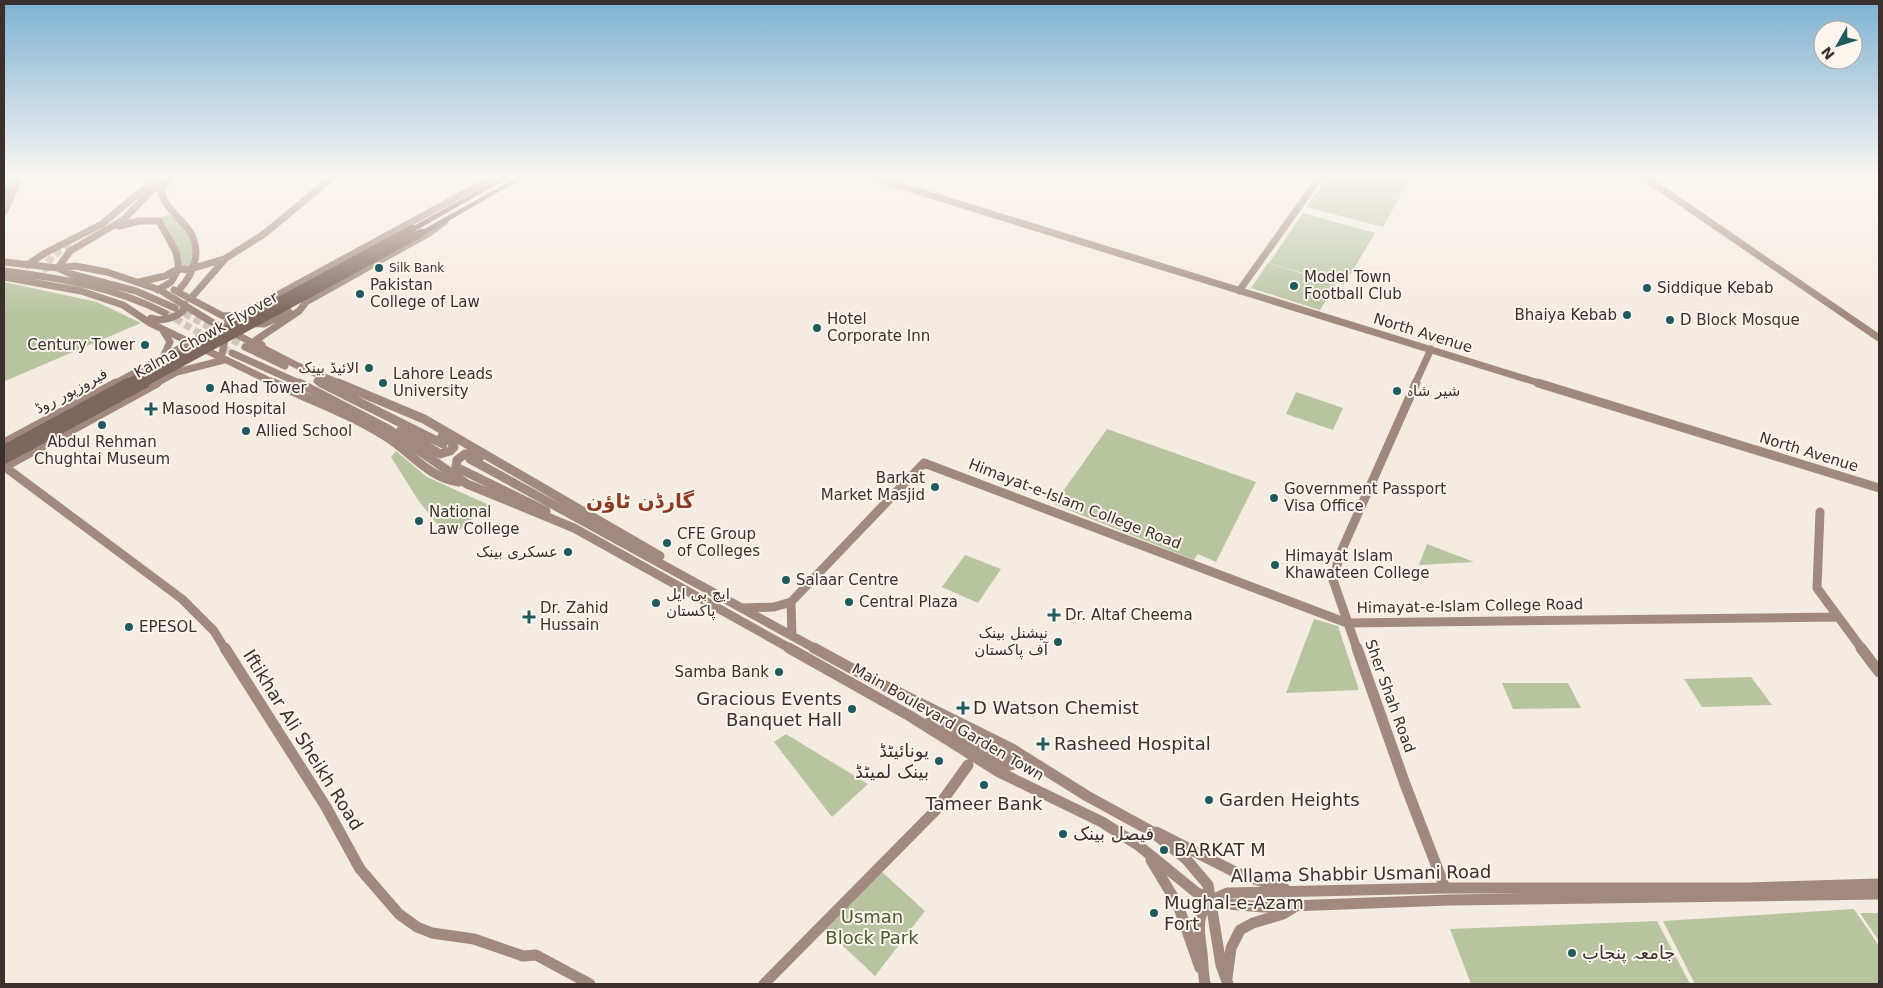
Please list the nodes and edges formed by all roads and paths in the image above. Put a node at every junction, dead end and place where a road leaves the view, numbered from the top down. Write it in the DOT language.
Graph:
graph roads {
  1 [pos="102,223"];
  2 [pos="110,223"];
  3 [pos="118,223"];
  4 [pos="131,223"];
  5 [pos="160,223"];
  6 [pos="181,223"];
  7 [pos="277,223"];
  8 [pos="416,223"];
  9 [pos="421,223"];
  10 [pos="441,223"];
  11 [pos="442,223"];
  12 [pos="1020,223"];
  13 [pos="1287,223"];
  14 [pos="1711,223"];
  15 [pos="112,228"];
  16 [pos="64,243"];
  17 [pos="76,245"];
  18 [pos="226,258"];
  19 [pos="4,262"];
  20 [pos="27,265"];
  21 [pos="195,267"];
  22 [pos="58,268"];
  23 [pos="180,268"];
  24 [pos="4,269"];
  25 [pos="47,272"];
  26 [pos="4,277"];
  27 [pos="63,279"];
  28 [pos="138,282"];
  29 [pos="200,286"];
  30 [pos="159,290"];
  31 [pos="1239,291"];
  32 [pos="180,292"];
  33 [pos="191,298"];
  34 [pos="266,302"];
  35 [pos="306,302"];
  36 [pos="185,304"];
  37 [pos="175,308"];
  38 [pos="165,313"];
  39 [pos="139,314"];
  40 [pos="210,321"];
  41 [pos="162,328"];
  42 [pos="220,329"];
  43 [pos="180,337"];
  44 [pos="1879,338"];
  45 [pos="191,342"];
  46 [pos="212,342"];
  47 [pos="225,342"];
  48 [pos="248,345"];
  49 [pos="1431,349"];
  50 [pos="205,350"];
  51 [pos="232,353"];
  52 [pos="163,357"];
  53 [pos="282,358"];
  54 [pos="223,360"];
  55 [pos="177,372"];
  56 [pos="339,384"];
  57 [pos="323,395"];
  58 [pos="4,443"];
  59 [pos="443,444"];
  60 [pos="4,450"];
  61 [pos="470,459"];
  62 [pos="4,464"];
  63 [pos="467,484"];
  64 [pos="1879,488"];
  65 [pos="564,500"];
  66 [pos="1820,512"];
  67 [pos="574,528"];
  68 [pos="676,570"];
  69 [pos="791,602"];
  70 [pos="743,608"];
  71 [pos="1837,617"];
  72 [pos="1347,623"];
  73 [pos="792,636"];
  74 [pos="1879,672"];
  75 [pos="926,707"];
  76 [pos="917,720"];
  77 [pos="968,765"];
  78 [pos="1151,831"];
  79 [pos="1138,846"];
  80 [pos="1879,884"];
  81 [pos="1445,888"];
  82 [pos="1291,891"];
  83 [pos="1879,894"];
  84 [pos="1212,900"];
  85 [pos="1298,904"];
  86 [pos="1204,979"];
  87 [pos="1227,981"];
  88 [pos="590,984"];
  89 [pos="764,984"];
  1 -- 16 [label="main road"];
  2 -- 17 [label="main road"];
  3 -- 15 [label="main road"];
  4 -- 15 [label="main road"];
  5 -- 23 [label="main road"];
  6 -- 21 [label="main road"];
  7 -- 18 [label="main road"];
  8 -- 34 [label="main road"];
  9 -- 60 [label="main road, Kalma Chowk Flyover, bridge"];
  10 -- 62 [label="main road, Kalma Chowk Flyover, bridge"];
  11 -- 35 [label="main road"];
  12 -- 31 [label="main road, North Avenue"];
  13 -- 31 [label="main road"];
  14 -- 44 [label="main road"];
  15 -- 17 [label="main road"];
  16 -- 17 [label="main road"];
  16 -- 20 [label="main road"];
  17 -- 22 [label="main road"];
  18 -- 21 [label="main road"];
  18 -- 29 [label="main road"];
  19 -- 20 [label="main road"];
  20 -- 22 [label="main road"];
  21 -- 23 [label="main road"];
  21 -- 32 [label="main road"];
  22 -- 28 [label="main road"];
  22 -- 37 [label="main road"];
  23 -- 28 [label="main road"];
  23 -- 30 [label="main road"];
  24 -- 27 [label="main road"];
  25 -- 27 [label="main road"];
  26 -- 39 [label="main road"];
  27 -- 38 [label="main road"];
  28 -- 30 [label="main road"];
  29 -- 32 [label="main road"];
  29 -- 33 [label="main road"];
  30 -- 32 [label="main road"];
  30 -- 36 [label="main road"];
  31 -- 49 [label="main road, North Avenue"];
  32 -- 33 [label="main road"];
  33 -- 34 [label="main road"];
  34 -- 35 [label="main road"];
  34 -- 42 [label="main road, فیروزپور روڈ"];
  35 -- 53 [label="main road"];
  36 -- 39 [label="main road"];
  36 -- 40 [label="main road"];
  39 -- 41 [label="main road, Main Boulevard Garden Town"];
  40 -- 42 [label="main road"];
  40 -- 43 [label="main road"];
  41 -- 43 [label="main road, Main Boulevard Garden Town"];
  41 -- 52 [label="main road"];
  42 -- 45 [label="main road, فیروزپور روڈ"];
  42 -- 46 [label="main road"];
  42 -- 47 [label="main road"];
  42 -- 48 [label="main road, Main Boulevard Garden Town"];
  43 -- 45 [label="main road, Main Boulevard Garden Town"];
  45 -- 46 [label="main road"];
  45 -- 50 [label="main road, Main Boulevard Garden Town"];
  45 -- 52 [label="main road, فیروزپور روڈ"];
  46 -- 47 [label="main road"];
  46 -- 50 [label="main road"];
  47 -- 48 [label="main road"];
  47 -- 54 [label="main road"];
  48 -- 53 [label="main road, Main Boulevard Garden Town"];
  48 -- 59 [label="main road, Main Boulevard Garden Town"];
  49 -- 64 [label="main road, North Avenue"];
  49 -- 72 [label="main road, Sher Shah Road"];
  50 -- 54 [label="main road, Main Boulevard Garden Town"];
  50 -- 55 [label="main road"];
  51 -- 57 [label="main road, Main Boulevard Garden Town"];
  52 -- 58 [label="main road, فیروزپور روڈ"];
  53 -- 56 [label="main road, Main Boulevard Garden Town"];
  54 -- 55 [label="main road"];
  54 -- 63 [label="main road, Main Boulevard Garden Town"];
  55 -- 62 [label="main road"];
  56 -- 57 [label="main road"];
  56 -- 65 [label="main road, Main Boulevard Garden Town"];
  57 -- 63 [label="main road, Main Boulevard Garden Town"];
  61 -- 68 [label="main road, Main Boulevard Garden Town"];
  62 -- 88 [label="main road, Iftikhar Ali Sheikh Road"];
  63 -- 67 [label="main road, Main Boulevard Garden Town"];
  65 -- 67 [label="main road"];
  65 -- 68 [label="main road, Main Boulevard Garden Town"];
  66 -- 71 [label="main road"];
  67 -- 76 [label="main road, Main Boulevard Garden Town"];
  68 -- 70 [label="main road, Main Boulevard Garden Town"];
  69 -- 70 [label="main road"];
  69 -- 72 [label="main road, Himayat-e-Islam College Road"];
  69 -- 73 [label="main road"];
  70 -- 73 [label="main road, Main Boulevard Garden Town"];
  71 -- 72 [label="main road, Himayat-e-Islam College Road"];
  71 -- 74 [label="main road"];
  72 -- 81 [label="main road, Sher Shah Road"];
  73 -- 75 [label="main road, Main Boulevard Garden Town"];
  75 -- 76 [label="main road"];
  75 -- 78 [label="main road, Main Boulevard Garden Town"];
  76 -- 79 [label="main road, Main Boulevard Garden Town"];
  77 -- 89 [label="main road"];
  78 -- 82 [label="main road"];
  78 -- 84 [label="main road, Main Boulevard Garden Town"];
  79 -- 84 [label="main road, Main Boulevard Garden Town"];
  79 -- 86 [label="main road"];
  80 -- 81 [label="main road, Allama Shabbir Usmani Road"];
  81 -- 82 [label="main road, Allama Shabbir Usmani Road"];
  82 -- 84 [label="main road, Allama Shabbir Usmani Road"];
  83 -- 85 [label="main road, Allama Shabbir Usmani Road"];
  84 -- 85 [label="main road, Allama Shabbir Usmani Road"];
  84 -- 86 [label="main road"];
  84 -- 87 [label="main road"];
  85 -- 87 [label="main road"];
}
